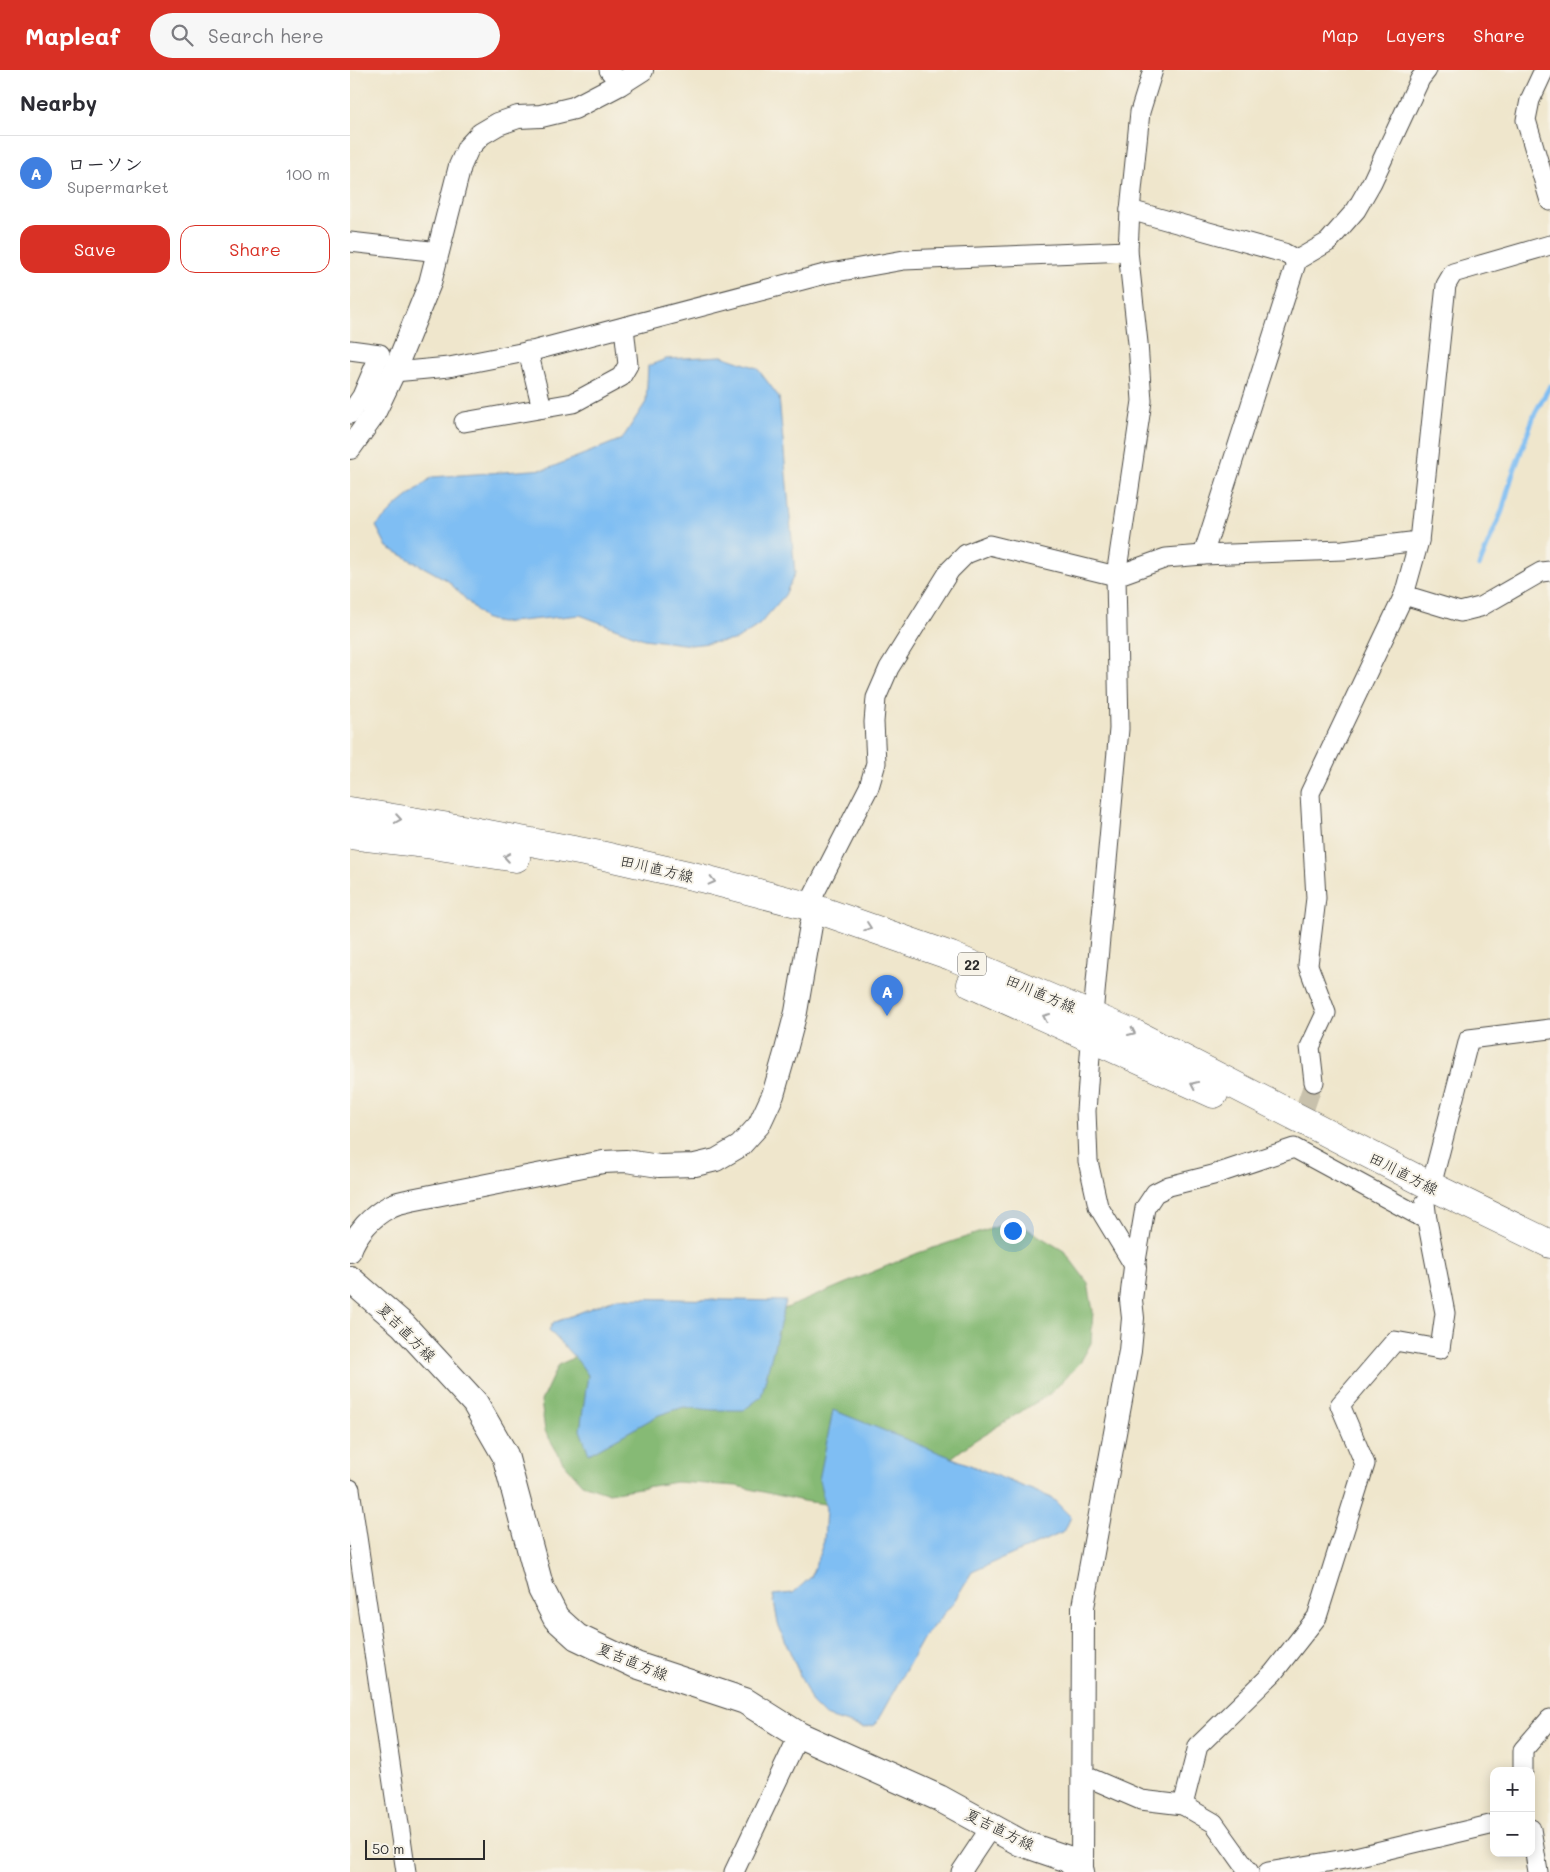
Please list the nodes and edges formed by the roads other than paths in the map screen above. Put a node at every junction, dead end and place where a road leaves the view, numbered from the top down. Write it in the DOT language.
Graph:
graph roads {
  1 [pos="642,70"];
  2 [pos="1153,70"];
  3 [pos="1427,70"];
  4 [pos="1544,70"];
  5 [pos="614,77"];
  6 [pos="1550,201"];
  7 [pos="1130,210"];
  8 [pos="350,242"];
  9 [pos="1550,245"];
  10 [pos="1128,251"];
  11 [pos="439,252"];
  12 [pos="1297,260"];
  13 [pos="624,326"];
  14 [pos="350,350"];
  15 [pos="528,351"];
  16 [pos="394,372"];
  17 [pos="542,408"];
  18 [pos="350,414"];
  19 [pos="464,422"];
  20 [pos="350,448"];
  21 [pos="1419,541"];
  22 [pos="1203,555"];
  23 [pos="1550,571"];
  24 [pos="1116,576"];
  25 [pos="1404,595"];
  26 [pos="350,812"];
  27 [pos="350,834"];
  28 [pos="810,915"];
  29 [pos="1092,1026"];
  30 [pos="1550,1029"];
  31 [pos="1314,1082"];
  32 [pos="1295,1140"];
  33 [pos="1428,1203"];
  34 [pos="1550,1244"];
  35 [pos="350,1251"];
  36 [pos="1550,1264"];
  37 [pos="1134,1267"];
  38 [pos="350,1279"];
  39 [pos="350,1489"];
  40 [pos="1550,1719"];
  41 [pos="799,1735"];
  42 [pos="1523,1750"];
  43 [pos="1514,1767"];
  44 [pos="1523,1767"];
  45 [pos="1083,1775"];
  46 [pos="1183,1804"];
  47 [pos="1490,1825"];
  48 [pos="991,1827"];
  49 [pos="1535,1854"];
  50 [pos="406,1872"];
  51 [pos="734,1872"];
  52 [pos="961,1872"];
  53 [pos="1082,1872"];
  54 [pos="1249,1872"];
  55 [pos="1268,1872"];
  56 [pos="1538,1872"];
  1 -- 5 [label="street"];
  2 -- 7 [label="street"];
  3 -- 12 [label="street"];
  4 -- 6 [label="street"];
  5 -- 11 [label="street"];
  7 -- 10 [label="street"];
  7 -- 12 [label="street"];
  8 -- 11 [label="street"];
  9 -- 21 [label="street"];
  10 -- 13 [label="street"];
  10 -- 24 [label="street"];
  11 -- 16 [label="street"];
  12 -- 22 [label="street"];
  13 -- 15 [label="street"];
  13 -- 17 [label="street"];
  14 -- 18 [label="street"];
  15 -- 16 [label="street"];
  15 -- 17 [label="street"];
  16 -- 20 [label="street"];
  17 -- 19 [label="street"];
  21 -- 22 [label="street"];
  21 -- 25 [label="street"];
  22 -- 24 [label="street"];
  23 -- 25 [label="street"];
  24 -- 28 [label="street"];
  24 -- 29 [label="street"];
  25 -- 31 [label="street"];
  26 -- 28 [label="main road, 田川直方線 / 22, one-way"];
  28 -- 27 [label="main road, 田川直方線 / 22, one-way"];
  28 -- 29 [label="main road, 田川直方線 / 22"];
  28 -- 35 [label="street"];
  32 -- 29 [label="main road, 田川直方線 / 22, one-way"];
  29 -- 33 [label="main road, 田川直方線 / 22, one-way"];
  29 -- 37 [label="street"];
  30 -- 33 [label="street"];
  32 -- 33 [label="main road, 田川直方線 / 22"];
  32 -- 37 [label="street"];
  33 -- 34 [label="main road, 田川直方線 / 22"];
  33 -- 36 [label="main road, 田川直方線 / 22"];
  33 -- 46 [label="street"];
  37 -- 45 [label="street"];
  38 -- 41 [label="main road, 夏吉直方線"];
  39 -- 50 [label="street"];
  40 -- 42 [label="street"];
  41 -- 48 [label="main road, 夏吉直方線"];
  41 -- 51 [label="street"];
  42 -- 43 [label="street"];
  42 -- 44 [label="street"];
  45 -- 46 [label="street"];
  45 -- 53 [label="street"];
  46 -- 54 [label="street"];
  47 -- 55 [label="street"];
  48 -- 52 [label="street"];
  48 -- 53 [label="main road, 夏吉直方線"];
  49 -- 56 [label="street"];
}
